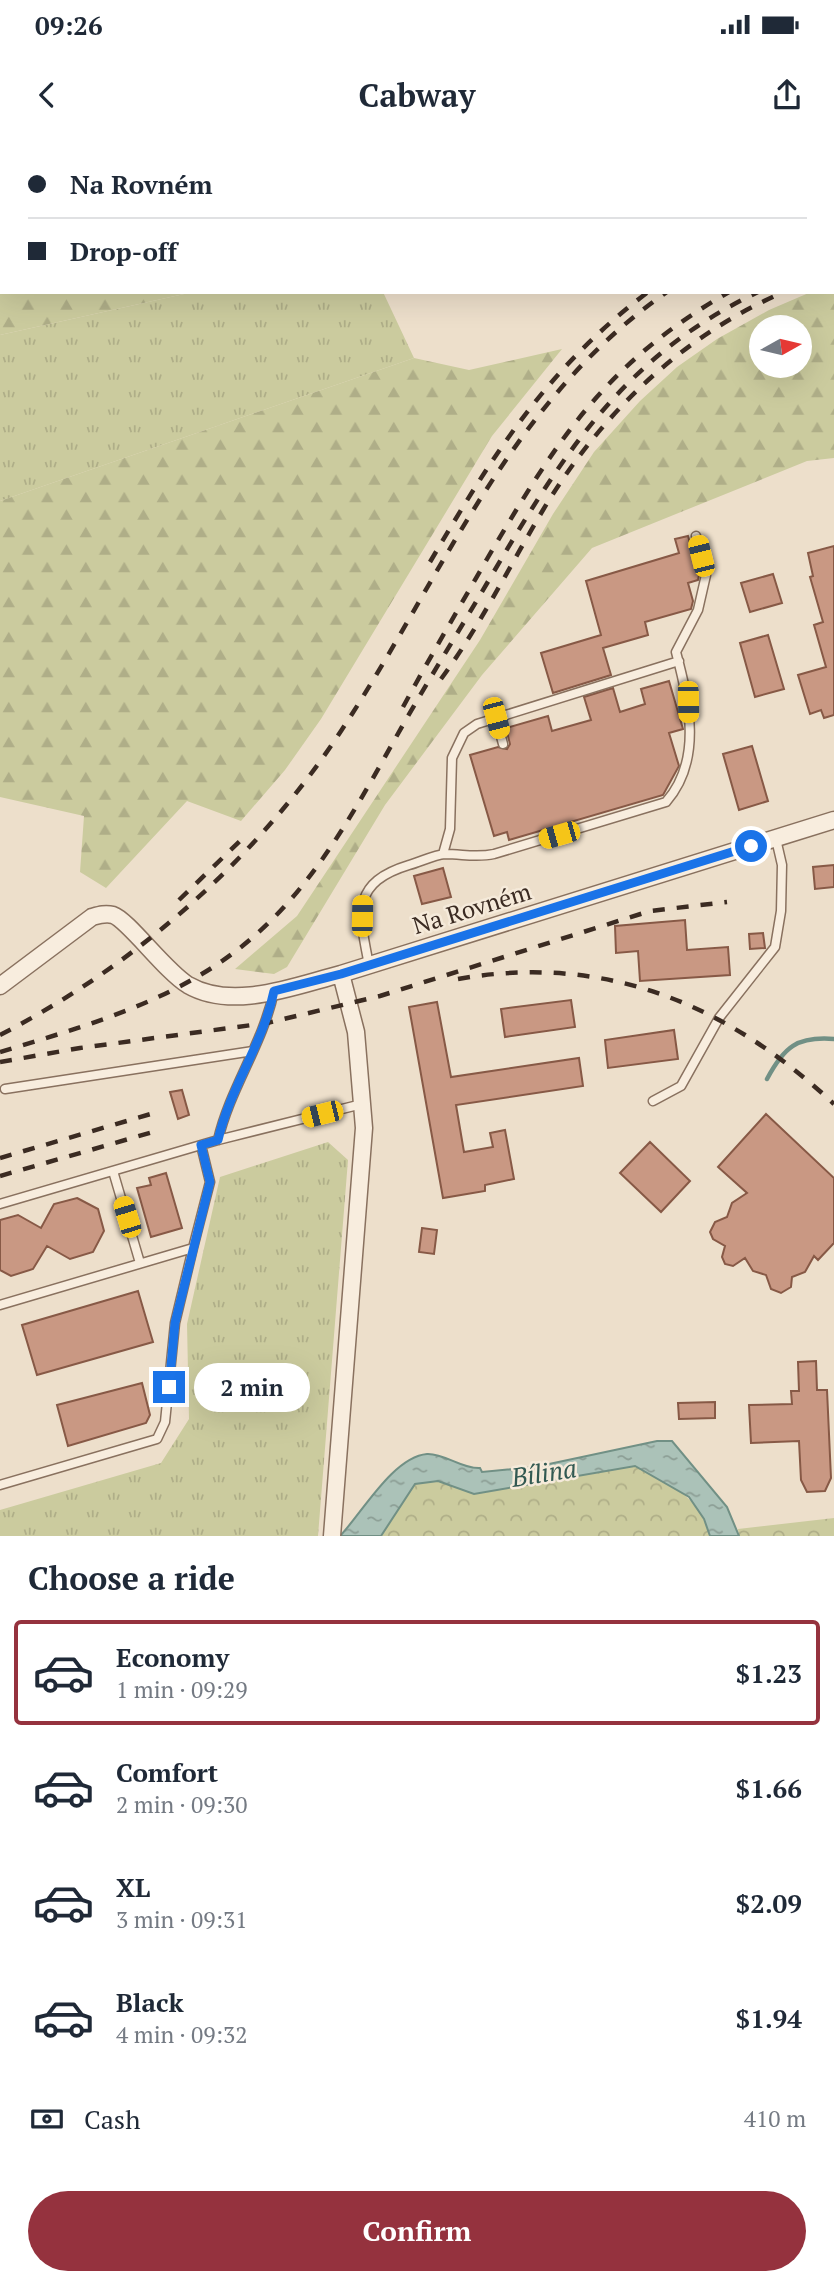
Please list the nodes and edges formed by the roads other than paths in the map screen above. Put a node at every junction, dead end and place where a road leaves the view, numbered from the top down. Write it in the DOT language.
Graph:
graph roads {
  1 [pos="696,537"];
  2 [pos="679,661"];
  3 [pos="496,718"];
  4 [pos="503,744"];
  5 [pos="834,820"];
  6 [pos="776,839"];
  7 [pos="443,854"];
  8 [pos="369,965"];
  9 [pos="341,974"];
  10 [pos="0,986"];
  11 [pos="274,991"];
  12 [pos="253,1051"];
  13 [pos="5,1089"];
  14 [pos="653,1101"];
  15 [pos="362,1104"];
  16 [pos="218,1140"];
  17 [pos="201,1145"];
  18 [pos="113,1171"];
  19 [pos="0,1204"];
  20 [pos="193,1248"];
  21 [pos="140,1264"];
  22 [pos="0,1306"];
  23 [pos="0,1485"];
  24 [pos="332,1531"];
  1 -- 2 [label="lane"];
  2 -- 3 [label="lane"];
  2 -- 7 [label="lane"];
  3 -- 4 [label="lane"];
  3 -- 7 [label="lane"];
  5 -- 6 [label="street, Na Rovném"];
  6 -- 8 [label="street, Na Rovném"];
  6 -- 14 [label="lane"];
  7 -- 8 [label="lane"];
  8 -- 9 [label="street, Na Rovném"];
  9 -- 11 [label="street, Na Rovném"];
  9 -- 15 [label="street"];
  10 -- 11 [label="street, Na Rovném"];
  11 -- 12 [label="lane"];
  12 -- 13 [label="lane"];
  12 -- 16 [label="lane"];
  15 -- 16 [label="lane"];
  15 -- 24 [label="street"];
  16 -- 17 [label="lane"];
  17 -- 18 [label="lane"];
  17 -- 20 [label="lane"];
  18 -- 19 [label="lane"];
  18 -- 21 [label="lane"];
  20 -- 21 [label="lane"];
  20 -- 23 [label="lane"];
  21 -- 22 [label="lane"];
}
